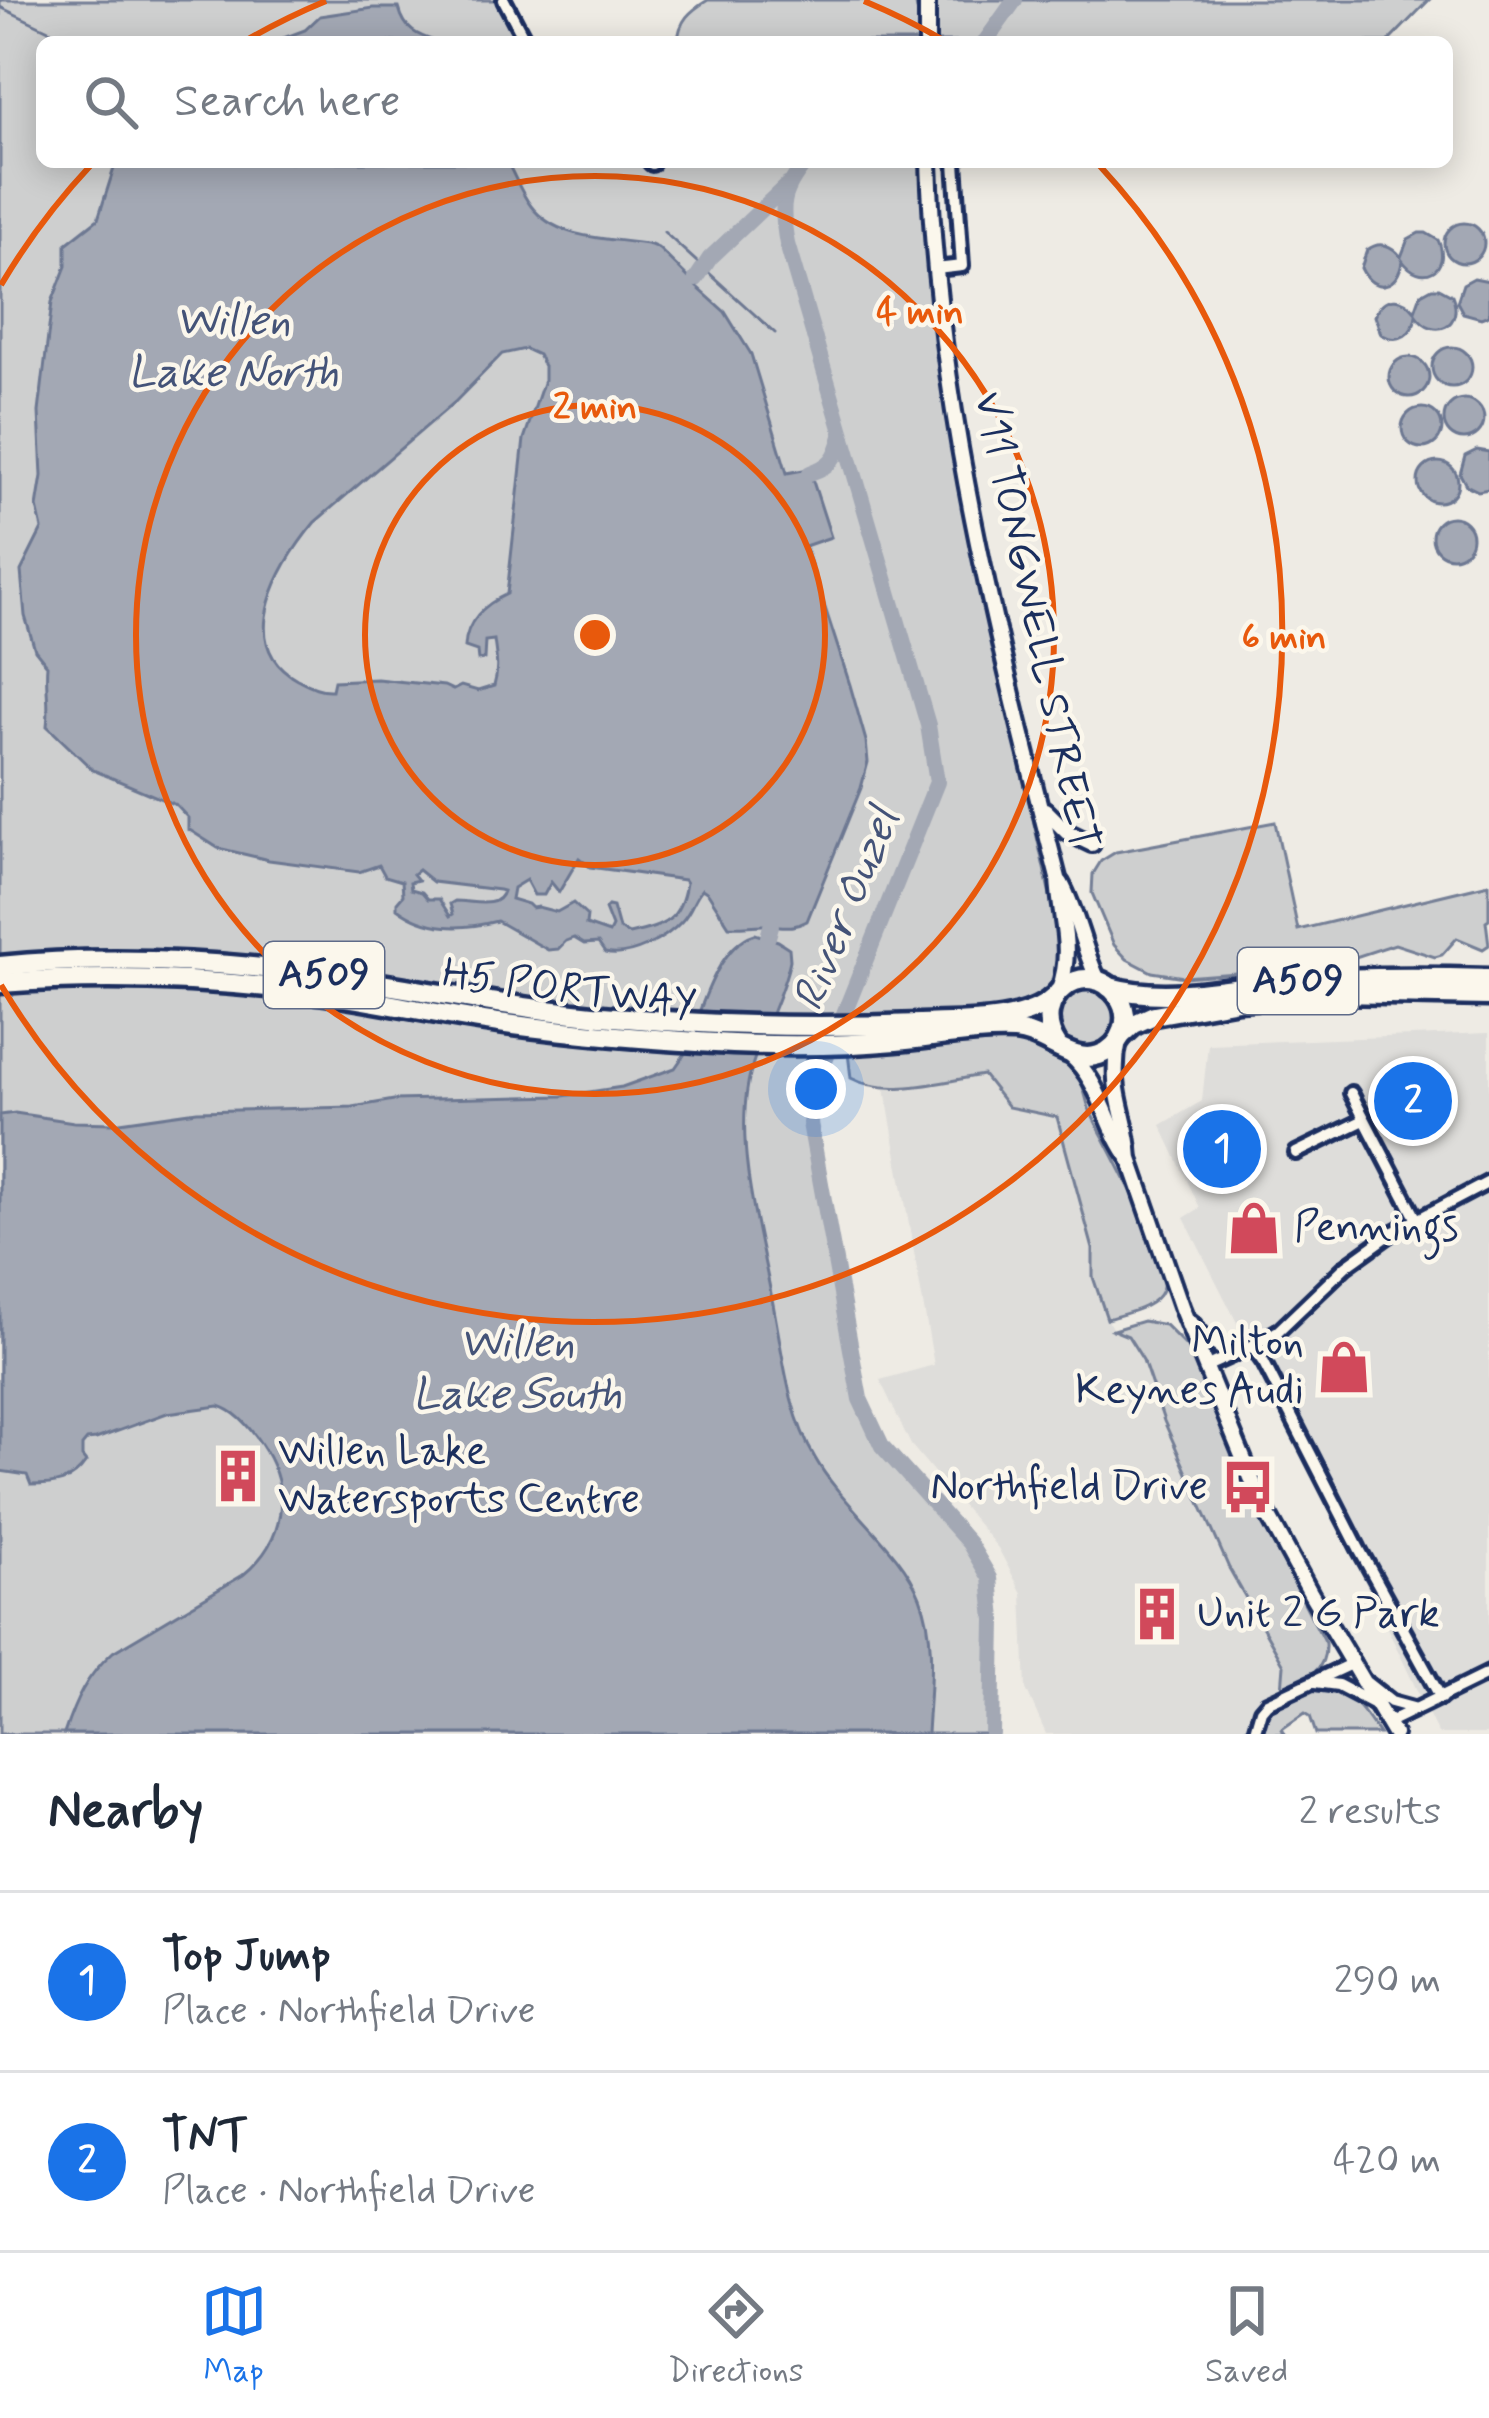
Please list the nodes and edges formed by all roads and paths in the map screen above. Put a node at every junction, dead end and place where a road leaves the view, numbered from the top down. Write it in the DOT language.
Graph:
graph roads {
  1 [pos="505,0"];
  2 [pos="927,0"];
  3 [pos="523,36"];
  4 [pos="927,36"];
  5 [pos="928,168"];
  6 [pos="955,168"];
  7 [pos="936,269"];
  8 [pos="1042,806"];
  9 [pos="1092,844"];
  10 [pos="1058,878"];
  11 [pos="0,966"];
  12 [pos="1489,980"];
  13 [pos="0,983"];
  14 [pos="1104,984"];
  15 [pos="1056,994"];
  16 [pos="1489,996"];
  17 [pos="1009,1024"];
  18 [pos="646,1029"];
  19 [pos="1120,1038"];
  20 [pos="1062,1049"];
  21 [pos="1351,1093"];
  22 [pos="1108,1096"];
  23 [pos="1364,1120"];
  24 [pos="1296,1153"];
  25 [pos="1489,1182"];
  26 [pos="1416,1218"];
  27 [pos="1182,1309"];
  28 [pos="1252,1346"];
  29 [pos="1230,1356"];
  30 [pos="1205,1367"];
  31 [pos="1357,1670"];
  32 [pos="1489,1673"];
  33 [pos="1312,1682"];
  34 [pos="1441,1698"];
  35 [pos="1378,1706"];
  36 [pos="1417,1708"];
  37 [pos="1391,1728"];
  38 [pos="1254,1734"];
  1 -- 3 [label="street"];
  2 -- 4 [label="street"];
  5 -- 7 [label="street, V11 TONGWELL STREET"];
  6 -- 7 [label="street"];
  7 -- 8 [label="street, V11 TONGWELL STREET"];
  8 -- 9 [label="street"];
  8 -- 10 [label="street, V11 TONGWELL STREET"];
  10 -- 14 [label="street, V11 TONGWELL STREET"];
  10 -- 15 [label="street, V11 TONGWELL STREET"];
  11 -- 18 [label="main road, H5 PORTWAY / A509"];
  12 -- 14 [label="main road, A509"];
  13 -- 18 [label="main road, H5 PORTWAY / A509"];
  14 -- 15 [label="main road, A509"];
  14 -- 19 [label="main road"];
  15 -- 17 [label="main road, H5 PORTWAY / A509"];
  15 -- 20 [label="main road"];
  16 -- 19 [label="main road, A509"];
  17 -- 18 [label="main road, H5 PORTWAY / A509"];
  17 -- 20 [label="main road, H5 PORTWAY / A509"];
  19 -- 20 [label="main road, A509"];
  19 -- 22 [label="street"];
  20 -- 22 [label="street"];
  21 -- 23 [label="street"];
  22 -- 27 [label="street"];
  23 -- 24 [label="street"];
  23 -- 26 [label="street"];
  25 -- 26 [label="street"];
  26 -- 28 [label="street"];
  27 -- 29 [label="street"];
  27 -- 30 [label="street"];
  28 -- 29 [label="street"];
  28 -- 34 [label="street"];
  29 -- 30 [label="street"];
  30 -- 31 [label="street"];
  31 -- 33 [label="street"];
  31 -- 35 [label="street"];
  31 -- 36 [label="street"];
  32 -- 34 [label="street"];
  33 -- 35 [label="street"];
  33 -- 38 [label="street"];
  34 -- 36 [label="street"];
  35 -- 37 [label="street"];
  36 -- 37 [label="street"];
}
